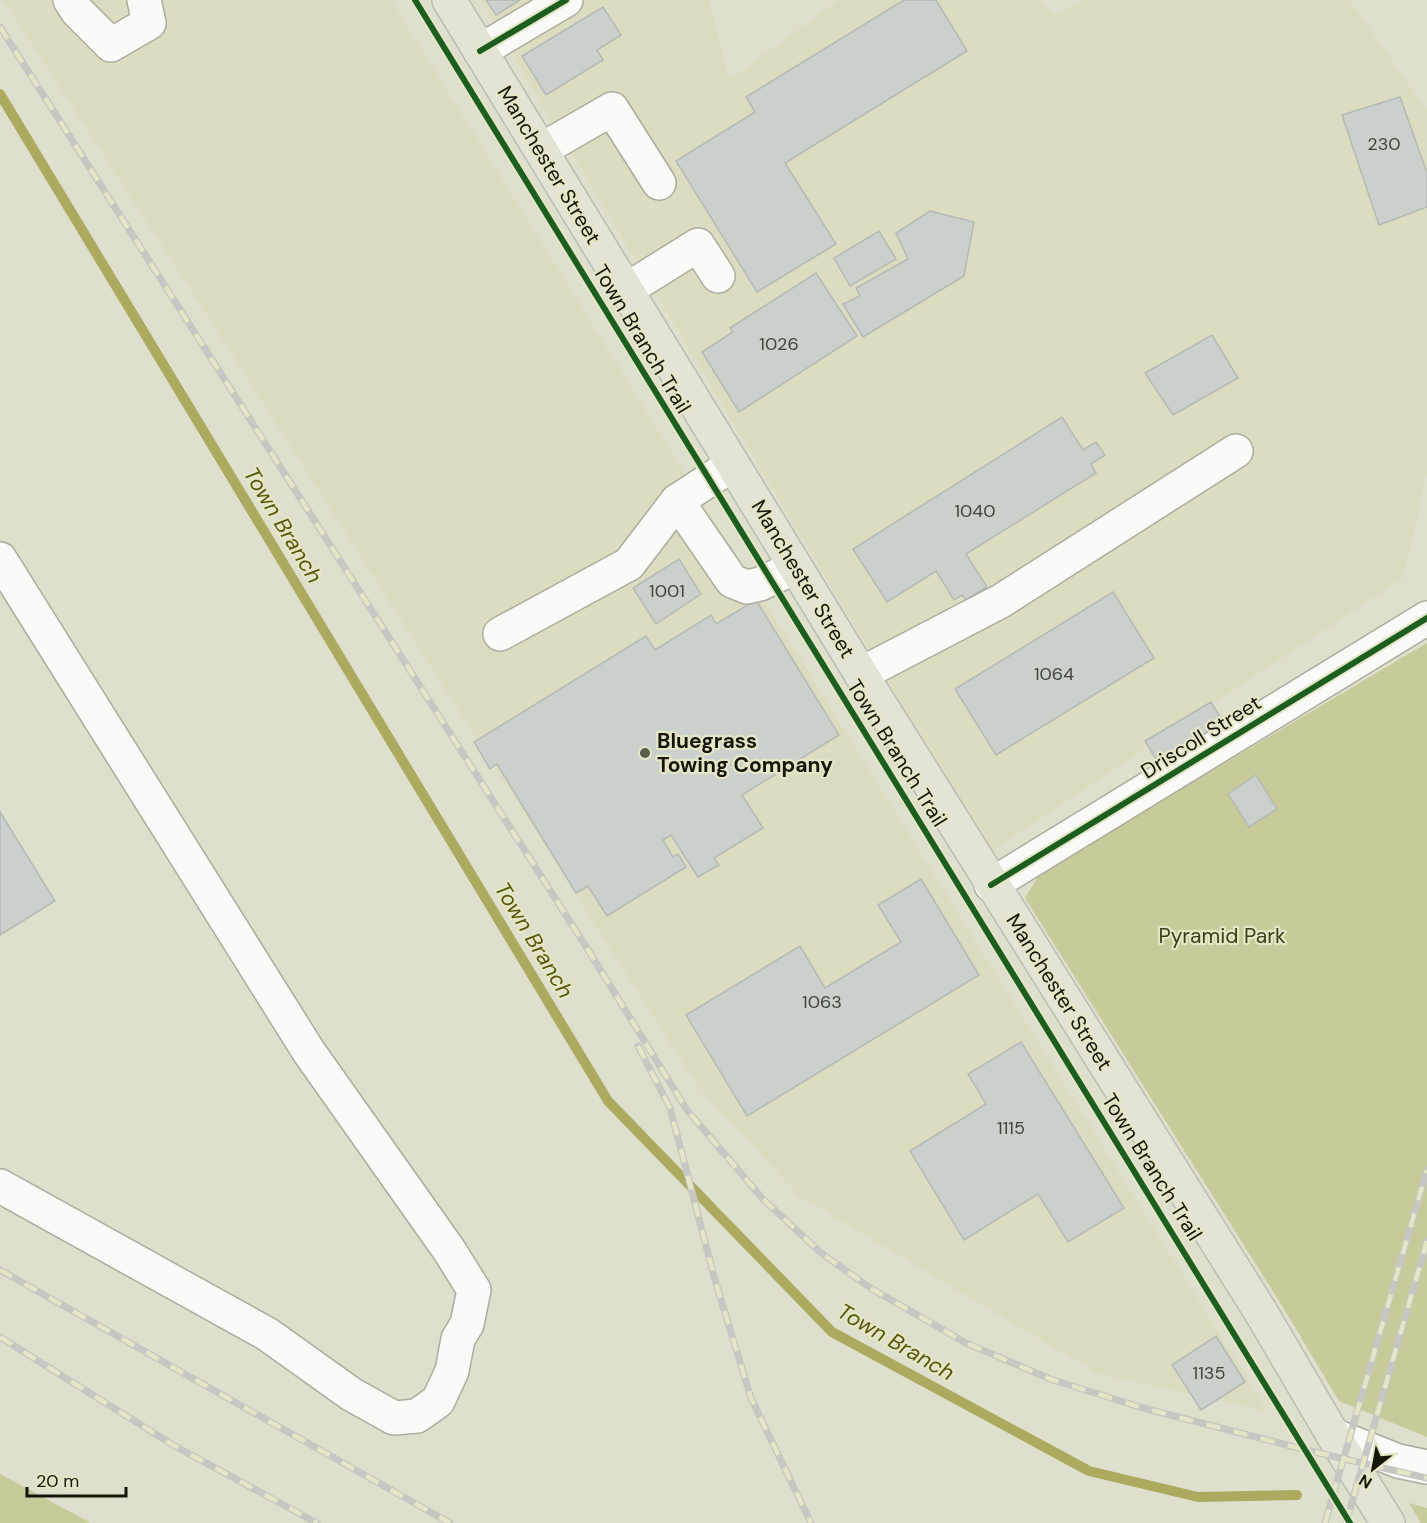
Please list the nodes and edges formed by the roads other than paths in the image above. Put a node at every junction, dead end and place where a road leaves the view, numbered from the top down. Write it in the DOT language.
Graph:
graph roads {
  1 [pos="70,0"];
  2 [pos="144,0"];
  3 [pos="449,0"];
  4 [pos="566,0"];
  5 [pos="480,51"];
  6 [pos="541,150"];
  7 [pos="659,183"];
  8 [pos="718,276"];
  9 [pos="626,290"];
  10 [pos="1236,451"];
  11 [pos="732,465"];
  12 [pos="677,501"];
  13 [pos="0,559"];
  14 [pos="795,567"];
  15 [pos="1427,618"];
  16 [pos="500,634"];
  17 [pos="861,674"];
  18 [pos="991,885"];
  19 [pos="0,1186"];
  20 [pos="1333,1435"];
  21 [pos="1427,1467"];
  22 [pos="1388,1523"];
  1 -- 2 [label="street"];
  3 -- 5 [label="main road, Manchester Street"];
  4 -- 5 [label="street"];
  5 -- 6 [label="main road, Manchester Street"];
  6 -- 7 [label="street"];
  6 -- 9 [label="main road, Manchester Street"];
  8 -- 9 [label="street"];
  9 -- 11 [label="main road, Manchester Street"];
  10 -- 17 [label="street"];
  11 -- 12 [label="street"];
  11 -- 14 [label="main road, Manchester Street"];
  12 -- 14 [label="street"];
  12 -- 16 [label="street"];
  13 -- 19 [label="street"];
  14 -- 17 [label="main road, Manchester Street"];
  15 -- 18 [label="street, Driscoll Street"];
  17 -- 18 [label="main road, Manchester Street"];
  18 -- 20 [label="main road, Manchester Street"];
  20 -- 21 [label="street"];
  20 -- 22 [label="main road, Manchester Street"];
}
